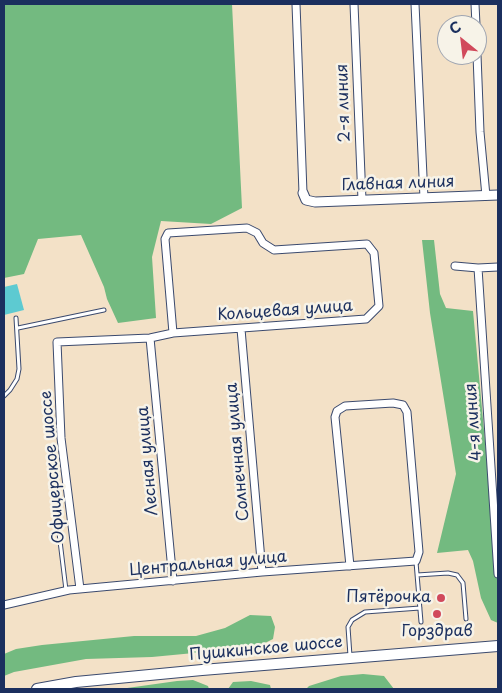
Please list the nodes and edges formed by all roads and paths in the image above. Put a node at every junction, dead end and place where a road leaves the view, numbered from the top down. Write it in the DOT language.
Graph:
graph roads {
  1 [pos="296,4"];
  2 [pos="354,4"];
  3 [pos="415,4"];
  4 [pos="477,65"];
  5 [pos="303,194"];
  6 [pos="498,195"];
  7 [pos="486,196"];
  8 [pos="424,198"];
  9 [pos="362,200"];
  10 [pos="455,266"];
  11 [pos="498,267"];
  12 [pos="478,268"];
  13 [pos="104,310"];
  14 [pos="16,318"];
  15 [pos="18,328"];
  16 [pos="241,328"];
  17 [pos="173,333"];
  18 [pos="150,338"];
  19 [pos="57,342"];
  20 [pos="4,396"];
  21 [pos="54,492"];
  22 [pos="416,562"];
  23 [pos="350,566"];
  24 [pos="262,572"];
  25 [pos="498,574"];
  26 [pos="417,575"];
  27 [pos="173,581"];
  28 [pos="80,589"];
  29 [pos="66,591"];
  30 [pos="4,603"];
  31 [pos="420,608"];
  32 [pos="466,619"];
  33 [pos="421,622"];
  34 [pos="498,646"];
  35 [pos="350,657"];
  36 [pos="37,689"];
  1 -- 5 [label="street"];
  2 -- 9 [label="street, 2-я линия"];
  3 -- 8 [label="street"];
  4 -- 7 [label="street"];
  5 -- 9 [label="street, Главная линия"];
  6 -- 7 [label="street, Главная линия"];
  7 -- 8 [label="street, Главная линия"];
  8 -- 9 [label="street, Главная линия"];
  10 -- 12 [label="street"];
  11 -- 12 [label="street"];
  12 -- 25 [label="street, 4-я линия"];
  13 -- 15 [label="lane"];
  14 -- 15 [label="lane"];
  15 -- 20 [label="lane"];
  16 -- 17 [label="street, Кольцевая улица"];
  16 -- 17 [label="street, Кольцевая улица"];
  16 -- 24 [label="street, Солнечная улица"];
  17 -- 18 [label="street, Кольцевая улица"];
  18 -- 19 [label="street, Кольцевая улица"];
  18 -- 27 [label="street, Лесная улица"];
  19 -- 28 [label="street, Офицерское шоссе"];
  21 -- 29 [label="lane"];
  22 -- 23 [label="street, Центральная улица"];
  22 -- 23 [label="street"];
  22 -- 26 [label="lane"];
  23 -- 24 [label="street, Центральная улица"];
  24 -- 27 [label="street, Центральная улица"];
  26 -- 31 [label="lane"];
  26 -- 32 [label="lane"];
  27 -- 28 [label="street, Центральная улица"];
  28 -- 29 [label="street, Центральная улица"];
  29 -- 30 [label="street, Центральная улица"];
  31 -- 33 [label="lane"];
  31 -- 35 [label="lane"];
  34 -- 35 [label="main road, Пушкинское шоссе"];
  35 -- 36 [label="main road, Пушкинское шоссе"];
}
